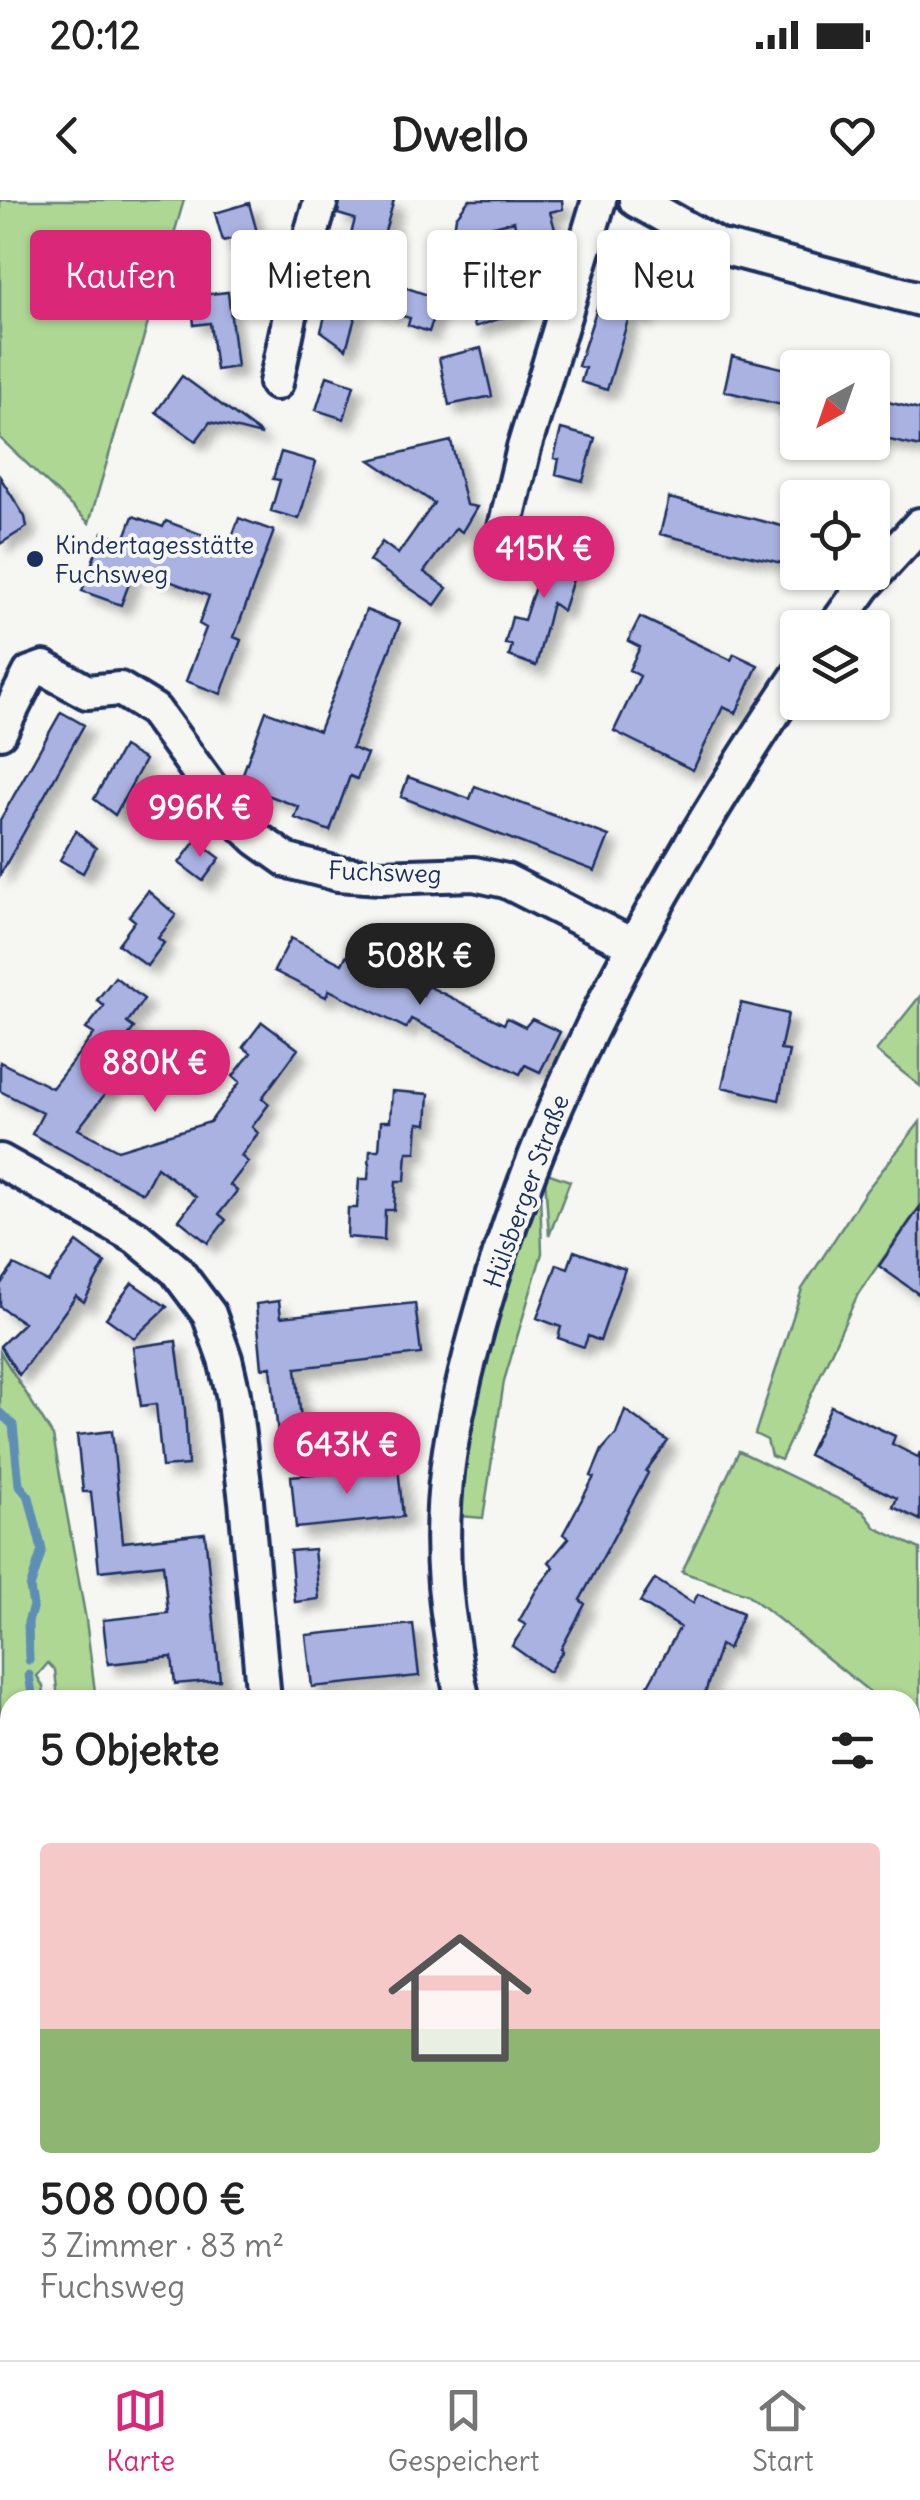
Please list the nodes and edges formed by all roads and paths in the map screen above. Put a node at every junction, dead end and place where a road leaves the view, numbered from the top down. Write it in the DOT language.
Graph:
graph roads {
  1 [pos="321,200"];
  2 [pos="599,200"];
  3 [pos="636,200"];
  4 [pos="920,299"];
  5 [pos="276,383"];
  6 [pos="920,525"];
  7 [pos="504,532"];
  8 [pos="847,610"];
  9 [pos="780,703"];
  10 [pos="0,732"];
  11 [pos="634,946"];
  12 [pos="0,1161"];
  13 [pos="263,1690"];
  14 [pos="461,1690"];
  1 -- 5 [label="street"];
  2 -- 7 [label="street"];
  3 -- 4 [label="street"];
  6 -- 8 [label="street"];
  9 -- 11 [label="street, Hülsberger Straße"];
  10 -- 11 [label="street, Fuchsweg"];
  11 -- 14 [label="street, Hülsberger Straße"];
  12 -- 13 [label="street"];
}
